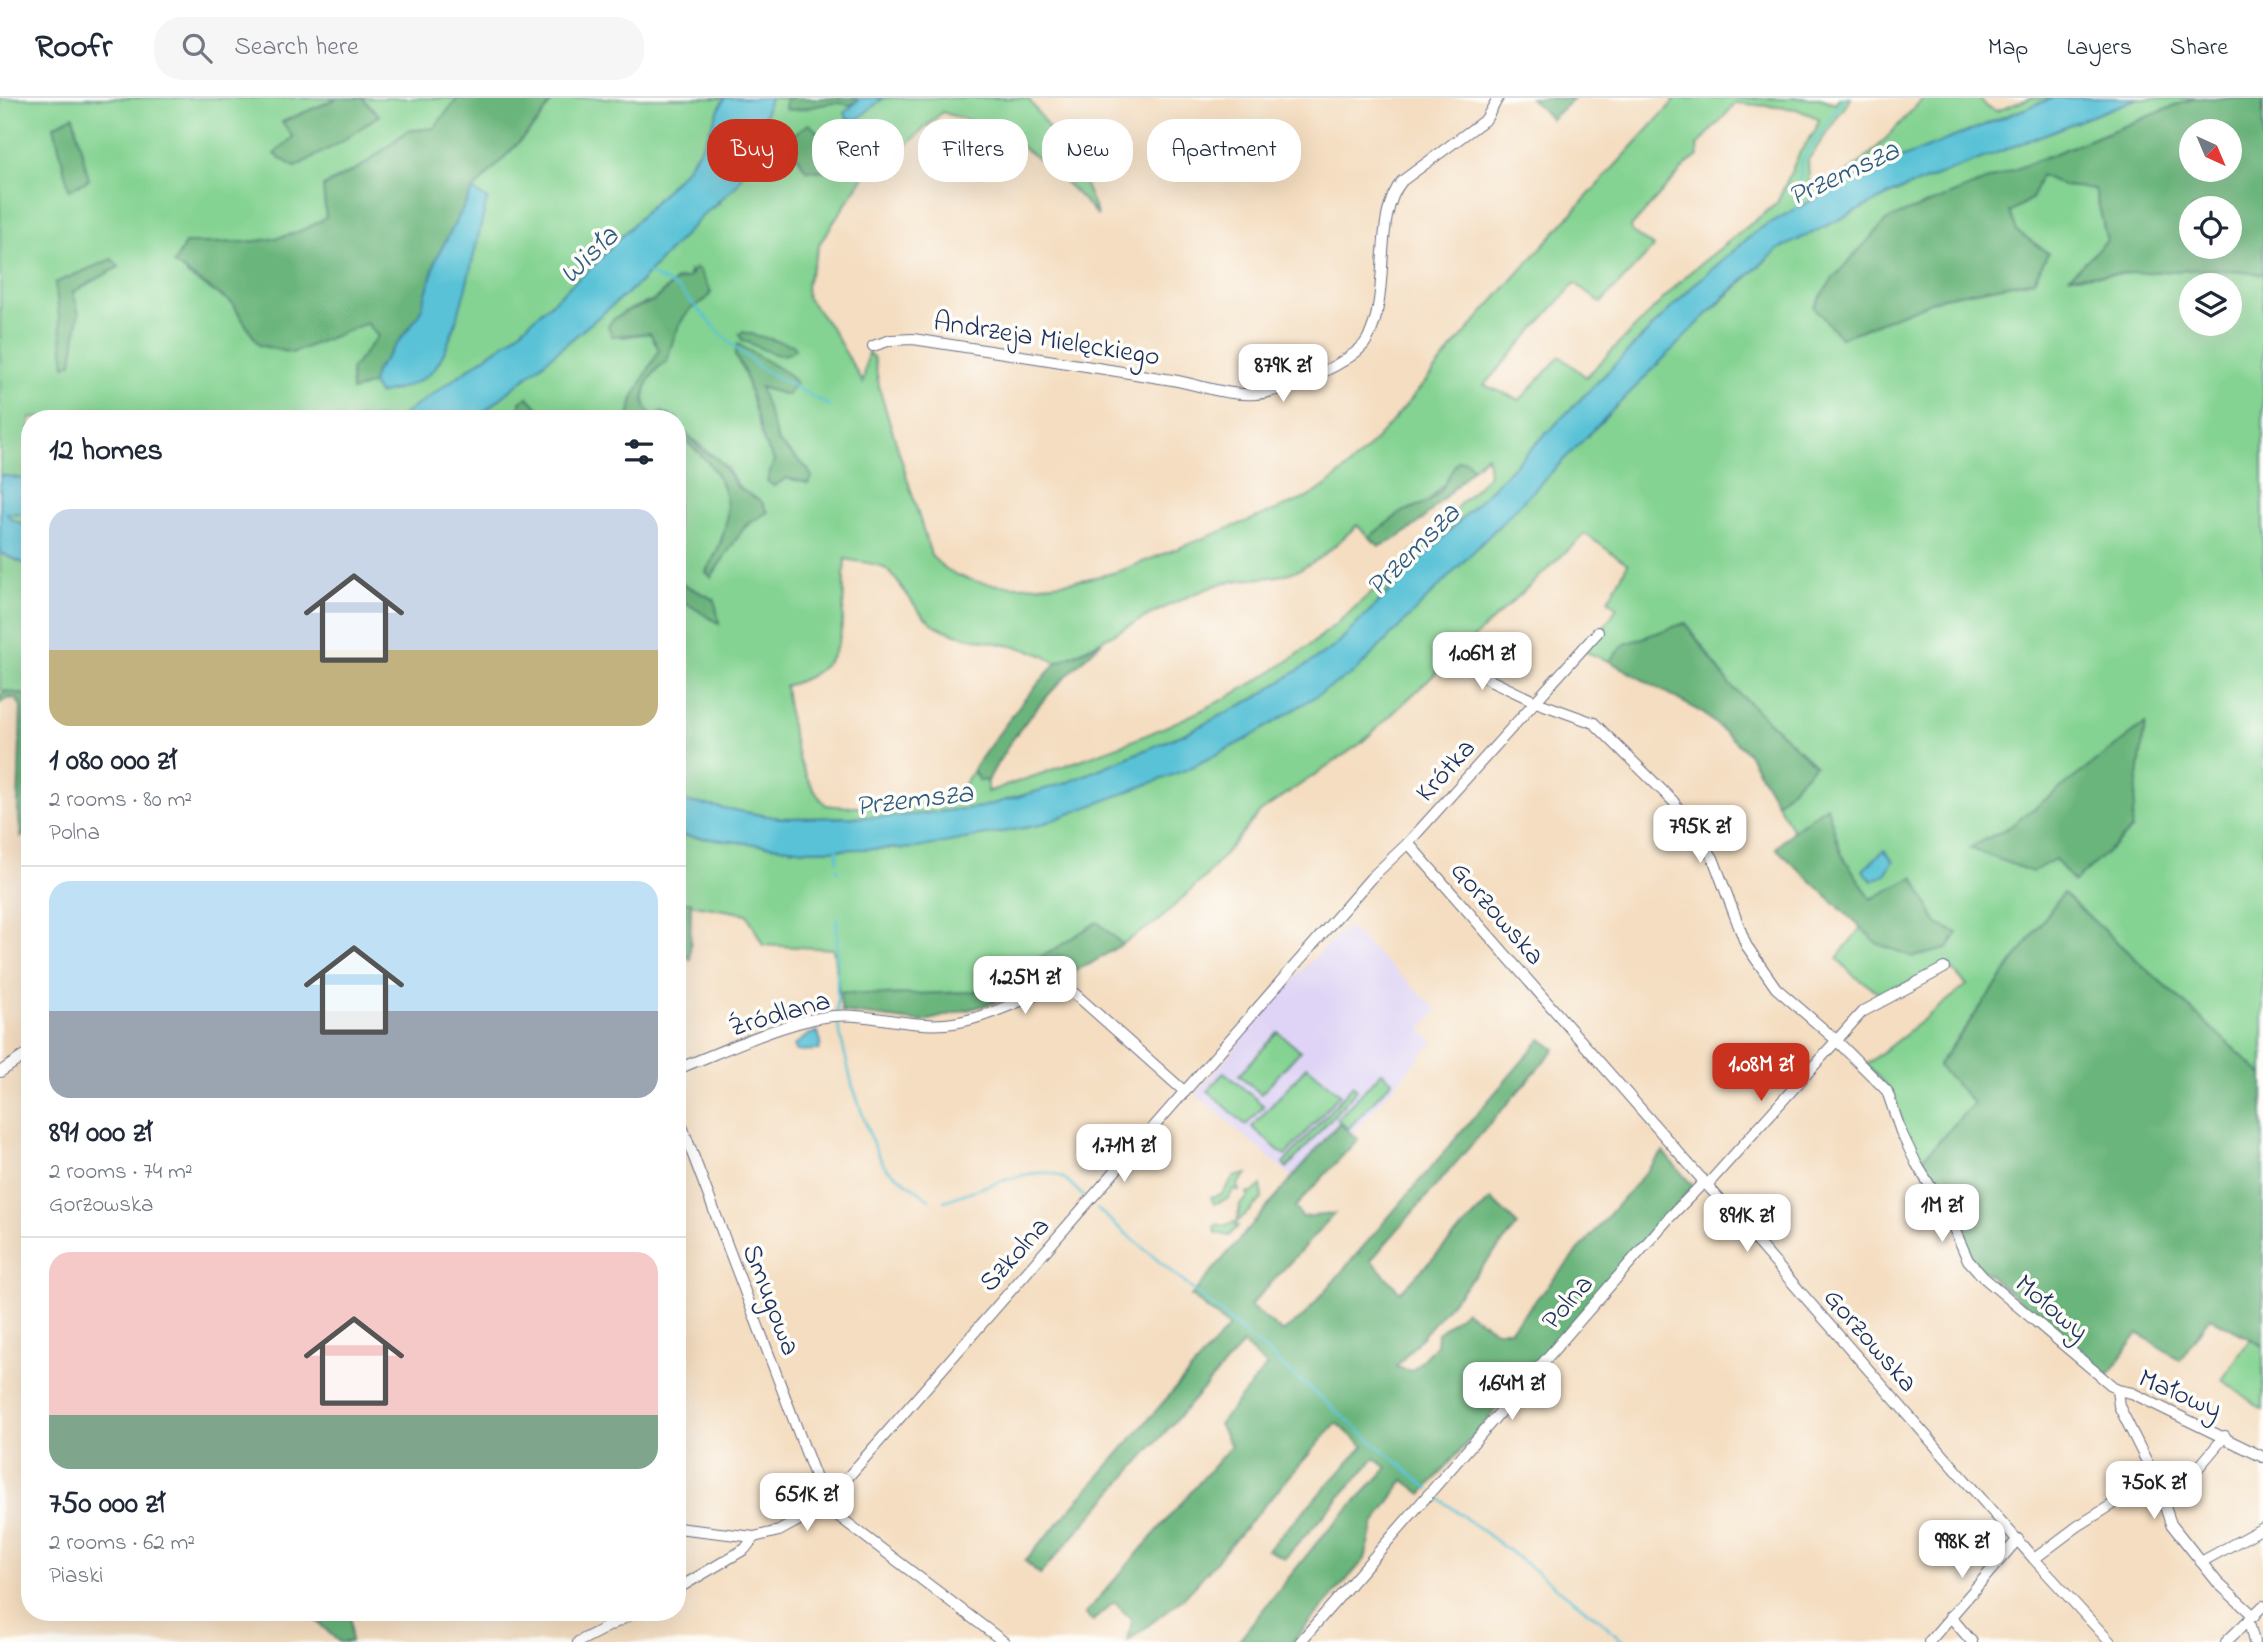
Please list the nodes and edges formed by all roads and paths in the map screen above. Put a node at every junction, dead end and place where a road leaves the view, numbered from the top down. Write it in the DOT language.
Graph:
graph roads {
  1 [pos="1498,98"];
  2 [pos="873,346"];
  3 [pos="1598,632"];
  4 [pos="1449,649"];
  5 [pos="1536,702"];
  6 [pos="1408,843"];
  7 [pos="1944,968"];
  8 [pos="1836,1040"];
  9 [pos="21,1058"];
  10 [pos="686,1066"];
  11 [pos="0,1072"];
  12 [pos="1185,1092"];
  13 [pos="686,1137"];
  14 [pos="1705,1184"];
  15 [pos="2117,1390"];
  16 [pos="2225,1436"];
  17 [pos="2263,1457"];
  18 [pos="2156,1483"];
  19 [pos="825,1504"];
  20 [pos="2263,1528"];
  21 [pos="686,1529"];
  22 [pos="754,1537"];
  23 [pos="2018,1539"];
  24 [pos="2034,1559"];
  25 [pos="2200,1562"];
  26 [pos="686,1584"];
  27 [pos="2263,1606"];
  28 [pos="1950,1616"];
  29 [pos="2251,1619"];
  30 [pos="619,1621"];
  31 [pos="578,1642"];
  32 [pos="1004,1642"];
  33 [pos="1300,1642"];
  34 [pos="1928,1642"];
  35 [pos="1972,1642"];
  36 [pos="2110,1642"];
  37 [pos="2227,1642"];
  38 [pos="2254,1642"];
  1 -- 2 [label="street, Andrzeja Mielęckiego"];
  3 -- 5 [label="street, Krótka"];
  4 -- 5 [label="street, Mołowy"];
  5 -- 6 [label="street, Krótka"];
  5 -- 8 [label="street, Mołowy"];
  6 -- 12 [label="street, Szkolna"];
  6 -- 14 [label="street, Gorzowska"];
  7 -- 8 [label="street, Polna"];
  8 -- 14 [label="street, Polna"];
  8 -- 15 [label="street, Mołowy"];
  9 -- 11 [label="street"];
  10 -- 12 [label="street, Źródlana"];
  12 -- 19 [label="street, Szkolna"];
  13 -- 19 [label="street, Smugowa"];
  14 -- 23 [label="street, Gorzowska"];
  14 -- 33 [label="street, Polna"];
  15 -- 16 [label="street, Małowy"];
  15 -- 18 [label="street"];
  16 -- 17 [label="street, Małowy"];
  16 -- 18 [label="street"];
  18 -- 24 [label="street"];
  18 -- 25 [label="street"];
  19 -- 22 [label="street"];
  19 -- 32 [label="street"];
  20 -- 25 [label="street"];
  21 -- 22 [label="street"];
  22 -- 26 [label="street"];
  23 -- 24 [label="street, Gorzowska"];
  23 -- 28 [label="street"];
  24 -- 36 [label="street, Gorzowska"];
  25 -- 29 [label="street"];
  27 -- 29 [label="street"];
  28 -- 34 [label="street"];
  28 -- 35 [label="street"];
  29 -- 37 [label="street"];
  29 -- 38 [label="street"];
  30 -- 31 [label="street"];
}
